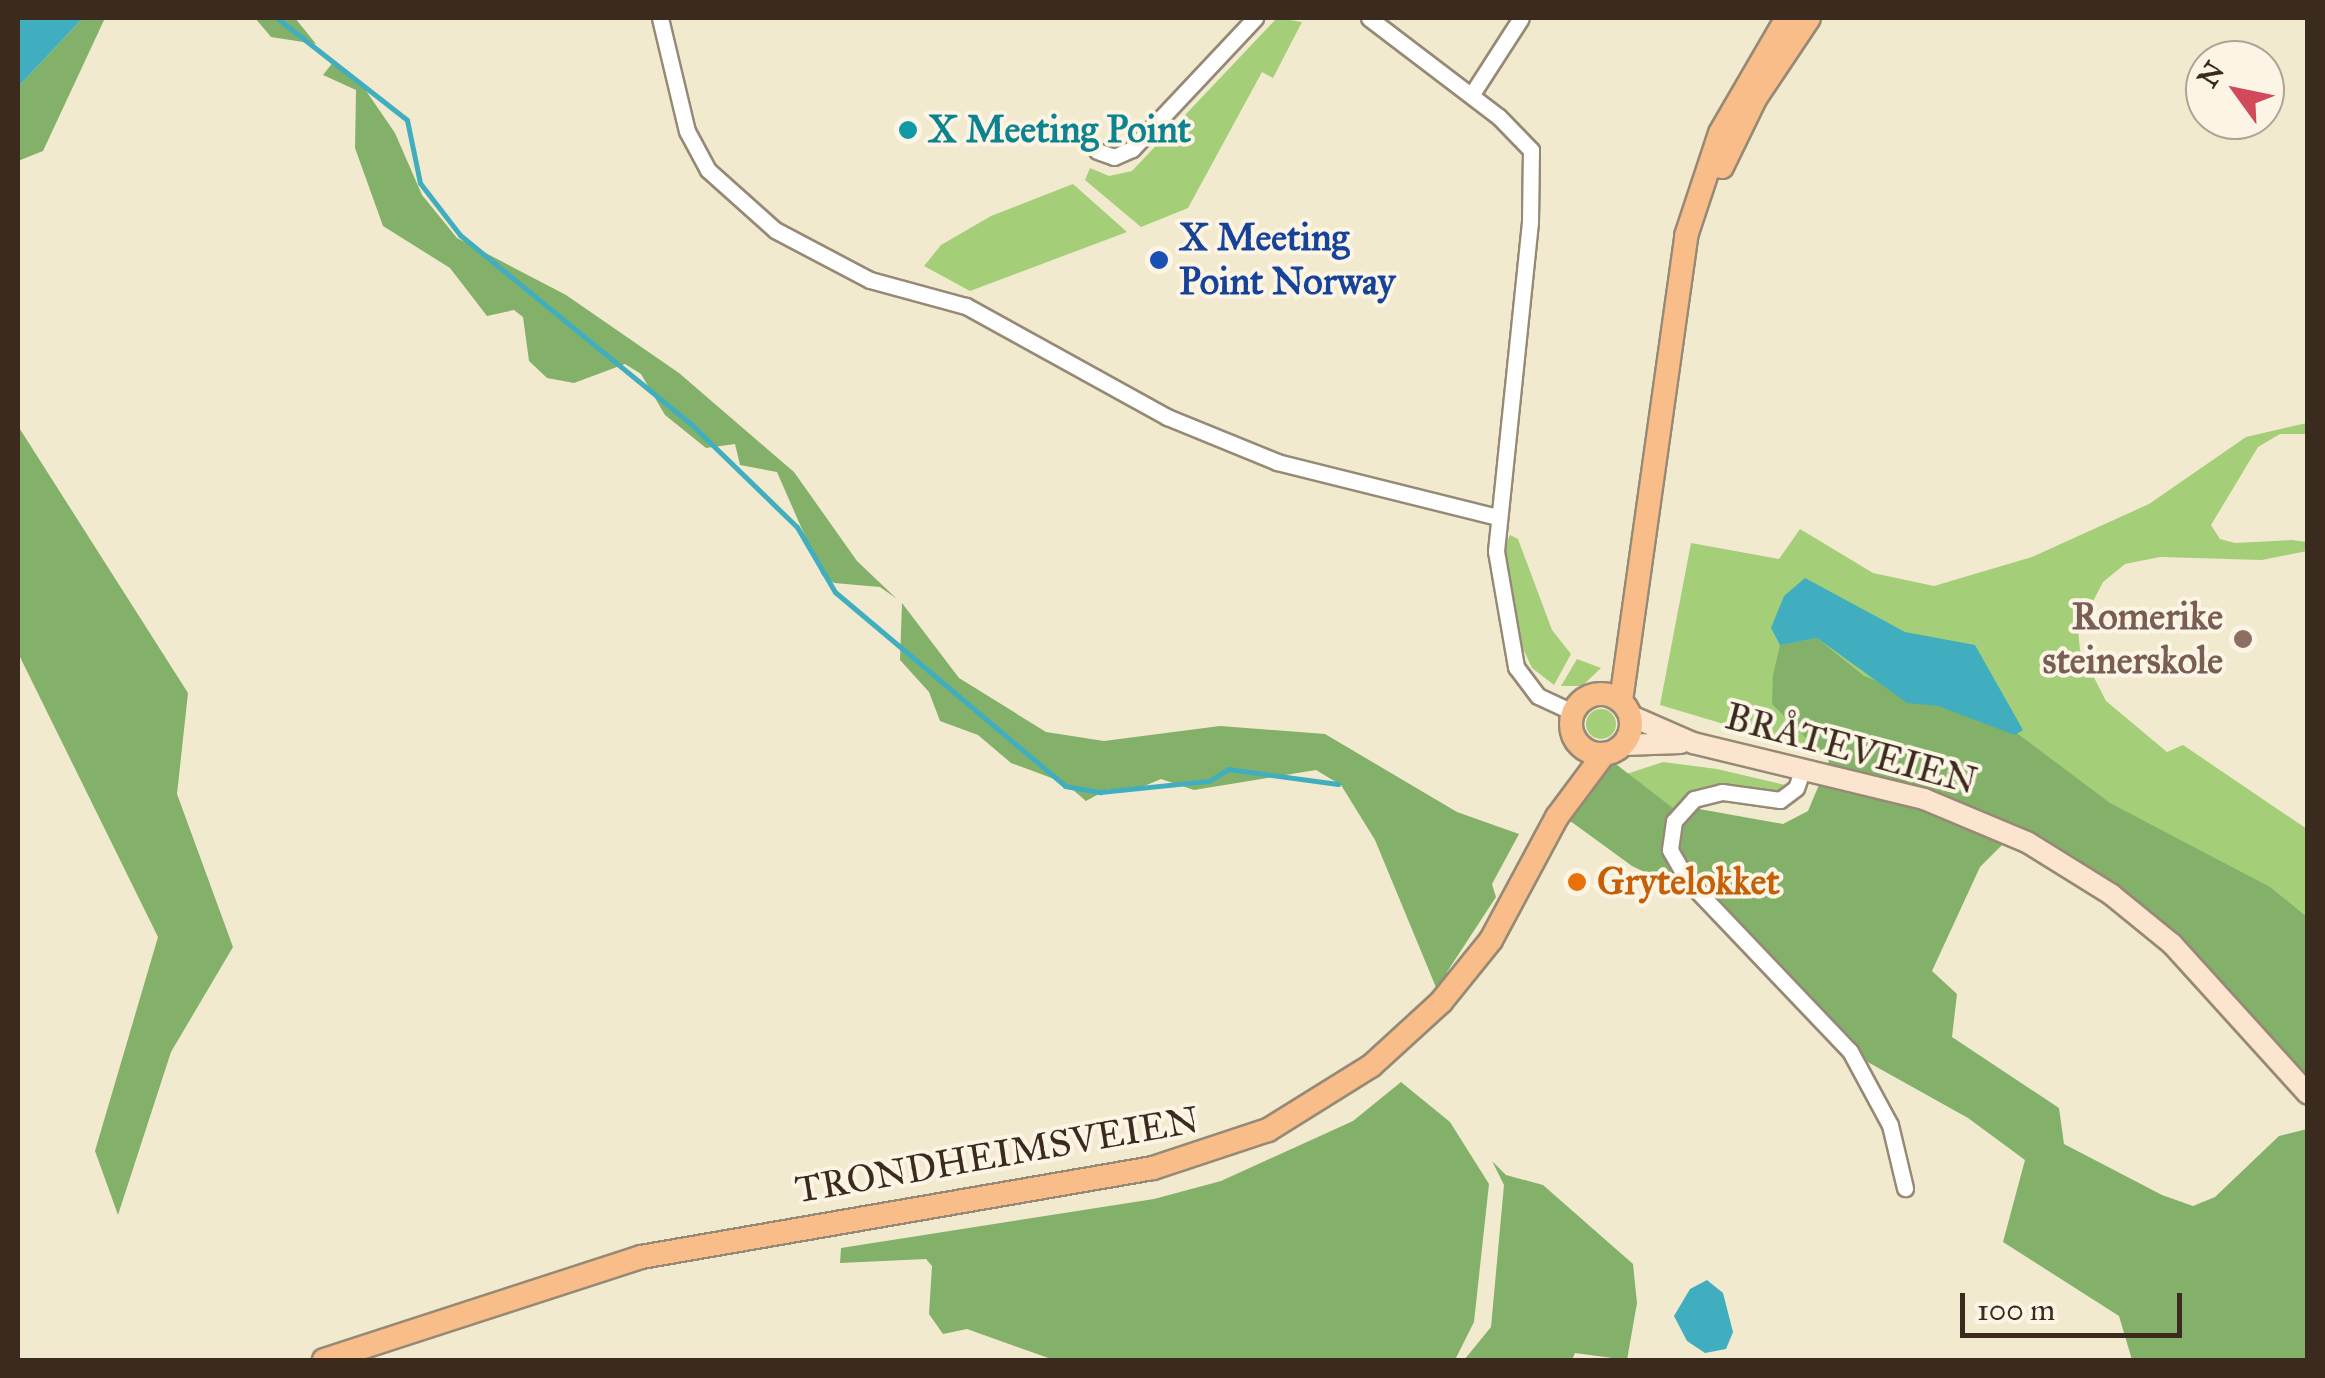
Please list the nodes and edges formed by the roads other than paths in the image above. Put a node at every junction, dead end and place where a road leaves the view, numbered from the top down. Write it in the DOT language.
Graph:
graph roads {
  1 [pos="660,18"];
  2 [pos="1255,18"];
  3 [pos="1369,18"];
  4 [pos="1521,18"];
  5 [pos="1787,18"];
  6 [pos="1809,18"];
  7 [pos="1472,94"];
  8 [pos="1097,151"];
  9 [pos="1678,314"];
  10 [pos="1497,517"];
  11 [pos="1628,622"];
  12 [pos="1597,694"];
  13 [pos="1626,708"];
  14 [pos="1573,712"];
  15 [pos="1577,743"];
  16 [pos="1693,743"];
  17 [pos="1614,749"];
  18 [pos="1803,768"];
  19 [pos="1558,817"];
  20 [pos="2308,1094"];
  21 [pos="1906,1188"];
  22 [pos="490,1307"];
  23 [pos="324,1360"];
  24 [pos="369,1360"];
  1 -- 10 [label="street"];
  2 -- 8 [label="street"];
  3 -- 7 [label="street"];
  4 -- 7 [label="street"];
  5 -- 9 [label="main road"];
  6 -- 9 [label="main road"];
  7 -- 10 [label="street"];
  9 -- 11 [label="main road"];
  10 -- 14 [label="street"];
  11 -- 12 [label="main road"];
  11 -- 13 [label="main road"];
  12 -- 13 [label="main road"];
  12 -- 14 [label="main road"];
  13 -- 16 [label="main road, BRÅTEVEIEN"];
  13 -- 17 [label="main road"];
  14 -- 15 [label="main road"];
  15 -- 17 [label="main road"];
  15 -- 19 [label="main road, TRONDHEIMSVEIEN"];
  16 -- 17 [label="main road, BRÅTEVEIEN"];
  16 -- 18 [label="main road, BRÅTEVEIEN"];
  17 -- 19 [label="main road, TRONDHEIMSVEIEN"];
  18 -- 20 [label="main road, BRÅTEVEIEN"];
  18 -- 21 [label="street"];
  19 -- 22 [label="main road, TRONDHEIMSVEIEN"];
  22 -- 23 [label="main road, TRONDHEIMSVEIEN"];
  22 -- 24 [label="main road, TRONDHEIMSVEIEN"];
}
